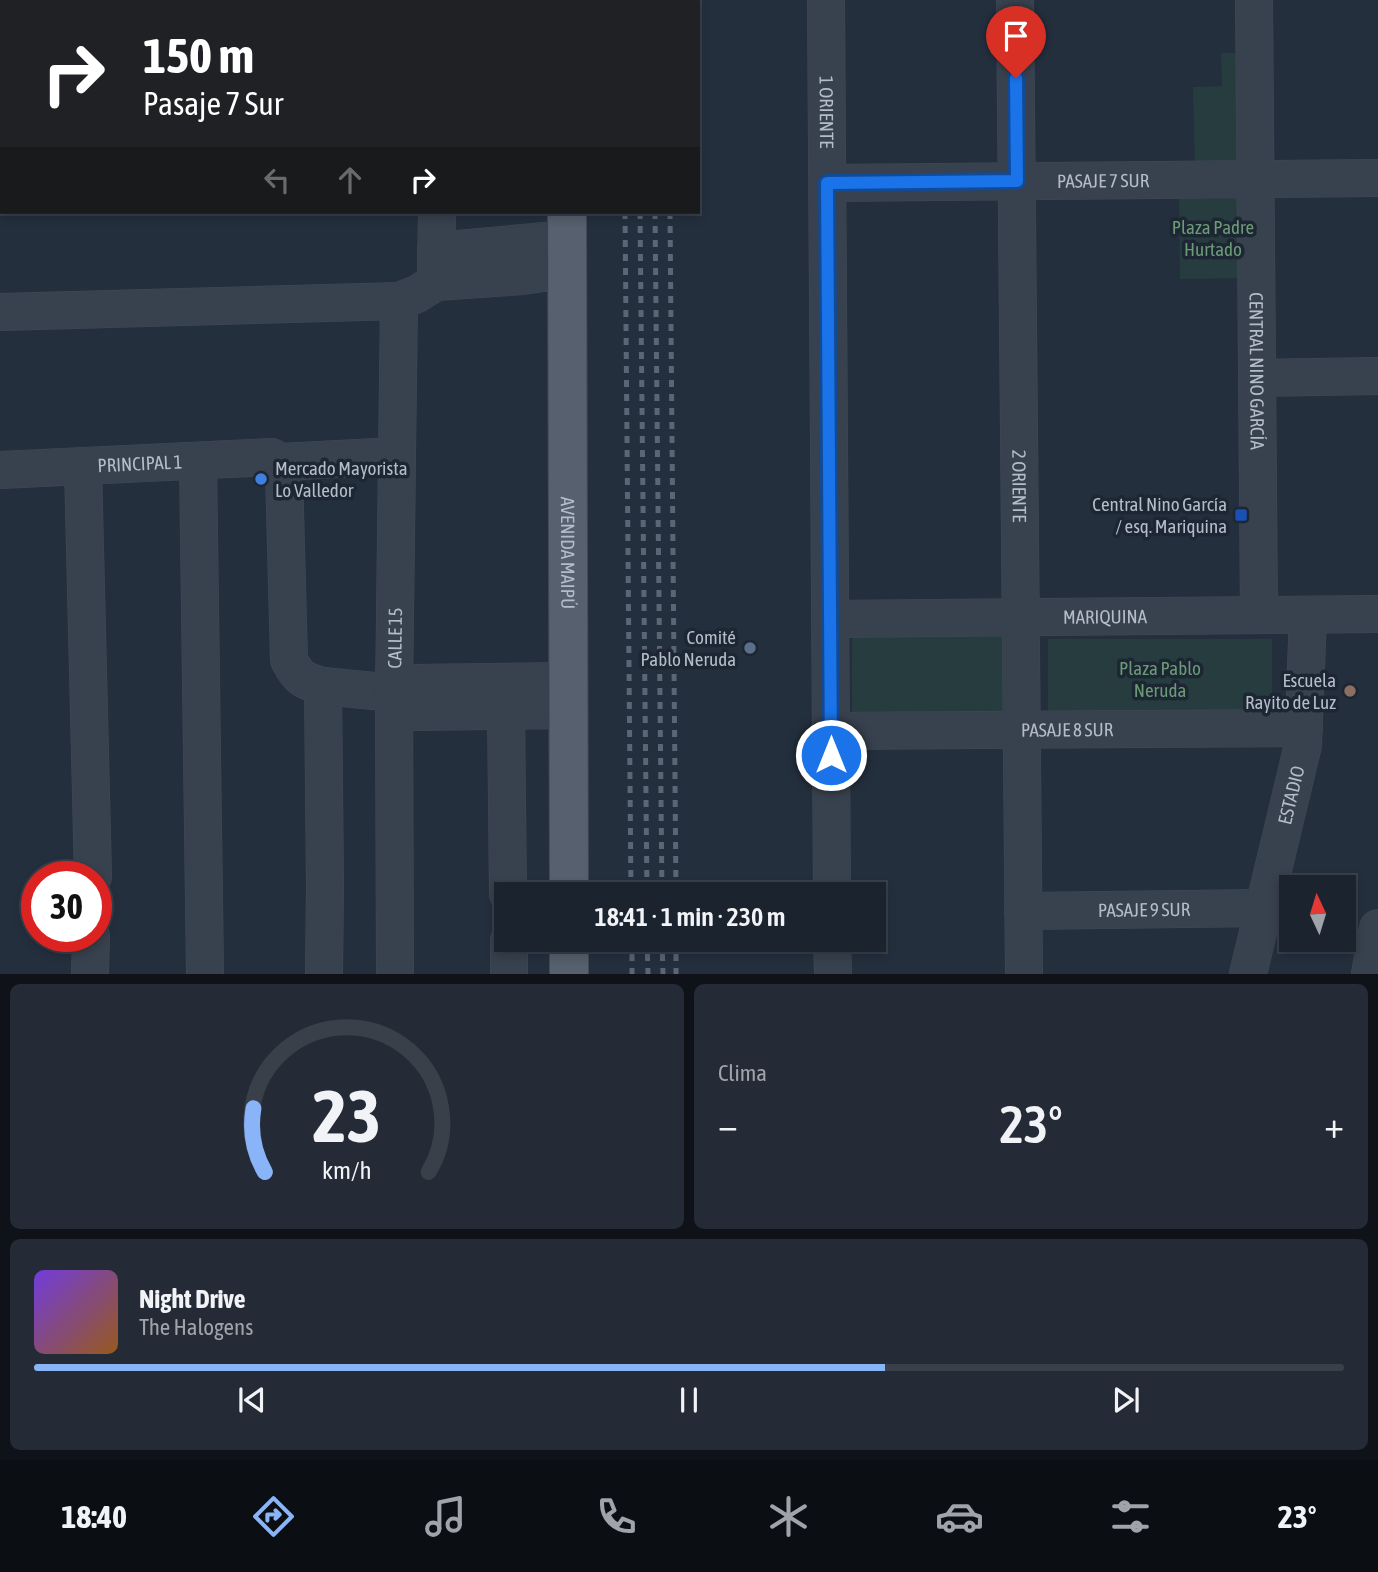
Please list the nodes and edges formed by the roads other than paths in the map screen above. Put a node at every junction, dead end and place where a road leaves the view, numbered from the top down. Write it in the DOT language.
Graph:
graph roads {
  1 [pos="826,0"];
  2 [pos="1016,0"];
  3 [pos="1254,0"];
  4 [pos="1378,178"];
  5 [pos="1255,179"];
  6 [pos="1017,181"];
  7 [pos="827,183"];
  8 [pos="437,214"];
  9 [pos="567,240"];
  10 [pos="436,266"];
  11 [pos="399,301"];
  12 [pos="0,312"];
  13 [pos="1378,376"];
  14 [pos="1257,378"];
  15 [pos="397,456"];
  16 [pos="198,461"];
  17 [pos="280,462"];
  18 [pos="83,466"];
  19 [pos="0,470"];
  20 [pos="1259,614"];
  21 [pos="1378,614"];
  22 [pos="1308,615"];
  23 [pos="1020,617"];
  24 [pos="830,619"];
  25 [pos="323,686"];
  26 [pos="394,694"];
  27 [pos="567,696"];
  28 [pos="506,710"];
  29 [pos="1304,728"];
  30 [pos="1021,729"];
  31 [pos="831,731"];
  32 [pos="93,861"];
  33 [pos="508,882"];
  34 [pos="569,882"];
  35 [pos="832,882"];
  36 [pos="1264,908"];
  37 [pos="1023,911"];
  38 [pos="1378,928"];
  39 [pos="91,952"];
  40 [pos="509,952"];
  41 [pos="569,952"];
  42 [pos="832,952"];
  43 [pos="90,974"];
  44 [pos="205,974"];
  45 [pos="324,974"];
  46 [pos="395,974"];
  47 [pos="509,974"];
  48 [pos="569,974"];
  49 [pos="833,974"];
  50 [pos="1024,974"];
  51 [pos="1248,974"];
  52 [pos="1370,974"];
  1 -- 7 [label="street, 1 ORIENTE"];
  2 -- 6 [label="street, 2 ORIENTE"];
  3 -- 5 [label="street, CENTRAL NINO GARCÍA"];
  4 -- 5 [label="street, PASAJE 7 SUR"];
  5 -- 6 [label="street, PASAJE 7 SUR"];
  5 -- 14 [label="street, CENTRAL NINO GARCÍA"];
  6 -- 7 [label="street, PASAJE 7 SUR"];
  6 -- 23 [label="street, 2 ORIENTE"];
  7 -- 24 [label="street, 1 ORIENTE"];
  8 -- 10 [label="street"];
  9 -- 10 [label="street"];
  9 -- 27 [label="main road, AVENIDA MAIPÚ"];
  10 -- 11 [label="street"];
  11 -- 12 [label="street"];
  11 -- 15 [label="street, CALLE 15"];
  13 -- 14 [label="street"];
  14 -- 20 [label="street, CENTRAL NINO GARCÍA"];
  15 -- 17 [label="street, PRINCIPAL 1"];
  15 -- 26 [label="street, CALLE 15"];
  16 -- 17 [label="street, PRINCIPAL 1"];
  16 -- 18 [label="street, PRINCIPAL 1"];
  16 -- 44 [label="street"];
  17 -- 25 [label="street"];
  18 -- 19 [label="street, PRINCIPAL 1"];
  18 -- 32 [label="street"];
  20 -- 22 [label="street, MARIQUINA"];
  20 -- 23 [label="street, MARIQUINA"];
  21 -- 22 [label="street, MARIQUINA"];
  22 -- 29 [label="street, ESTADIO"];
  23 -- 24 [label="street, MARIQUINA"];
  23 -- 30 [label="street, 2 ORIENTE"];
  24 -- 31 [label="street, 1 ORIENTE"];
  25 -- 26 [label="street"];
  25 -- 45 [label="street"];
  26 -- 27 [label="street"];
  26 -- 28 [label="street"];
  26 -- 46 [label="street, CALLE 15"];
  27 -- 28 [label="street"];
  27 -- 34 [label="main road, AVENIDA MAIPÚ"];
  28 -- 33 [label="street"];
  29 -- 30 [label="street, PASAJE 8 SUR"];
  29 -- 36 [label="street, ESTADIO"];
  30 -- 31 [label="street, PASAJE 8 SUR"];
  30 -- 37 [label="street, 2 ORIENTE"];
  31 -- 35 [label="street, 1 ORIENTE"];
  36 -- 37 [label="street, PASAJE 9 SUR"];
  36 -- 51 [label="street, ESTADIO"];
  37 -- 50 [label="street, 2 ORIENTE"];
  38 -- 52 [label="street"];
  39 -- 43 [label="street"];
  40 -- 47 [label="street"];
  41 -- 48 [label="main road"];
  42 -- 49 [label="street"];
}
